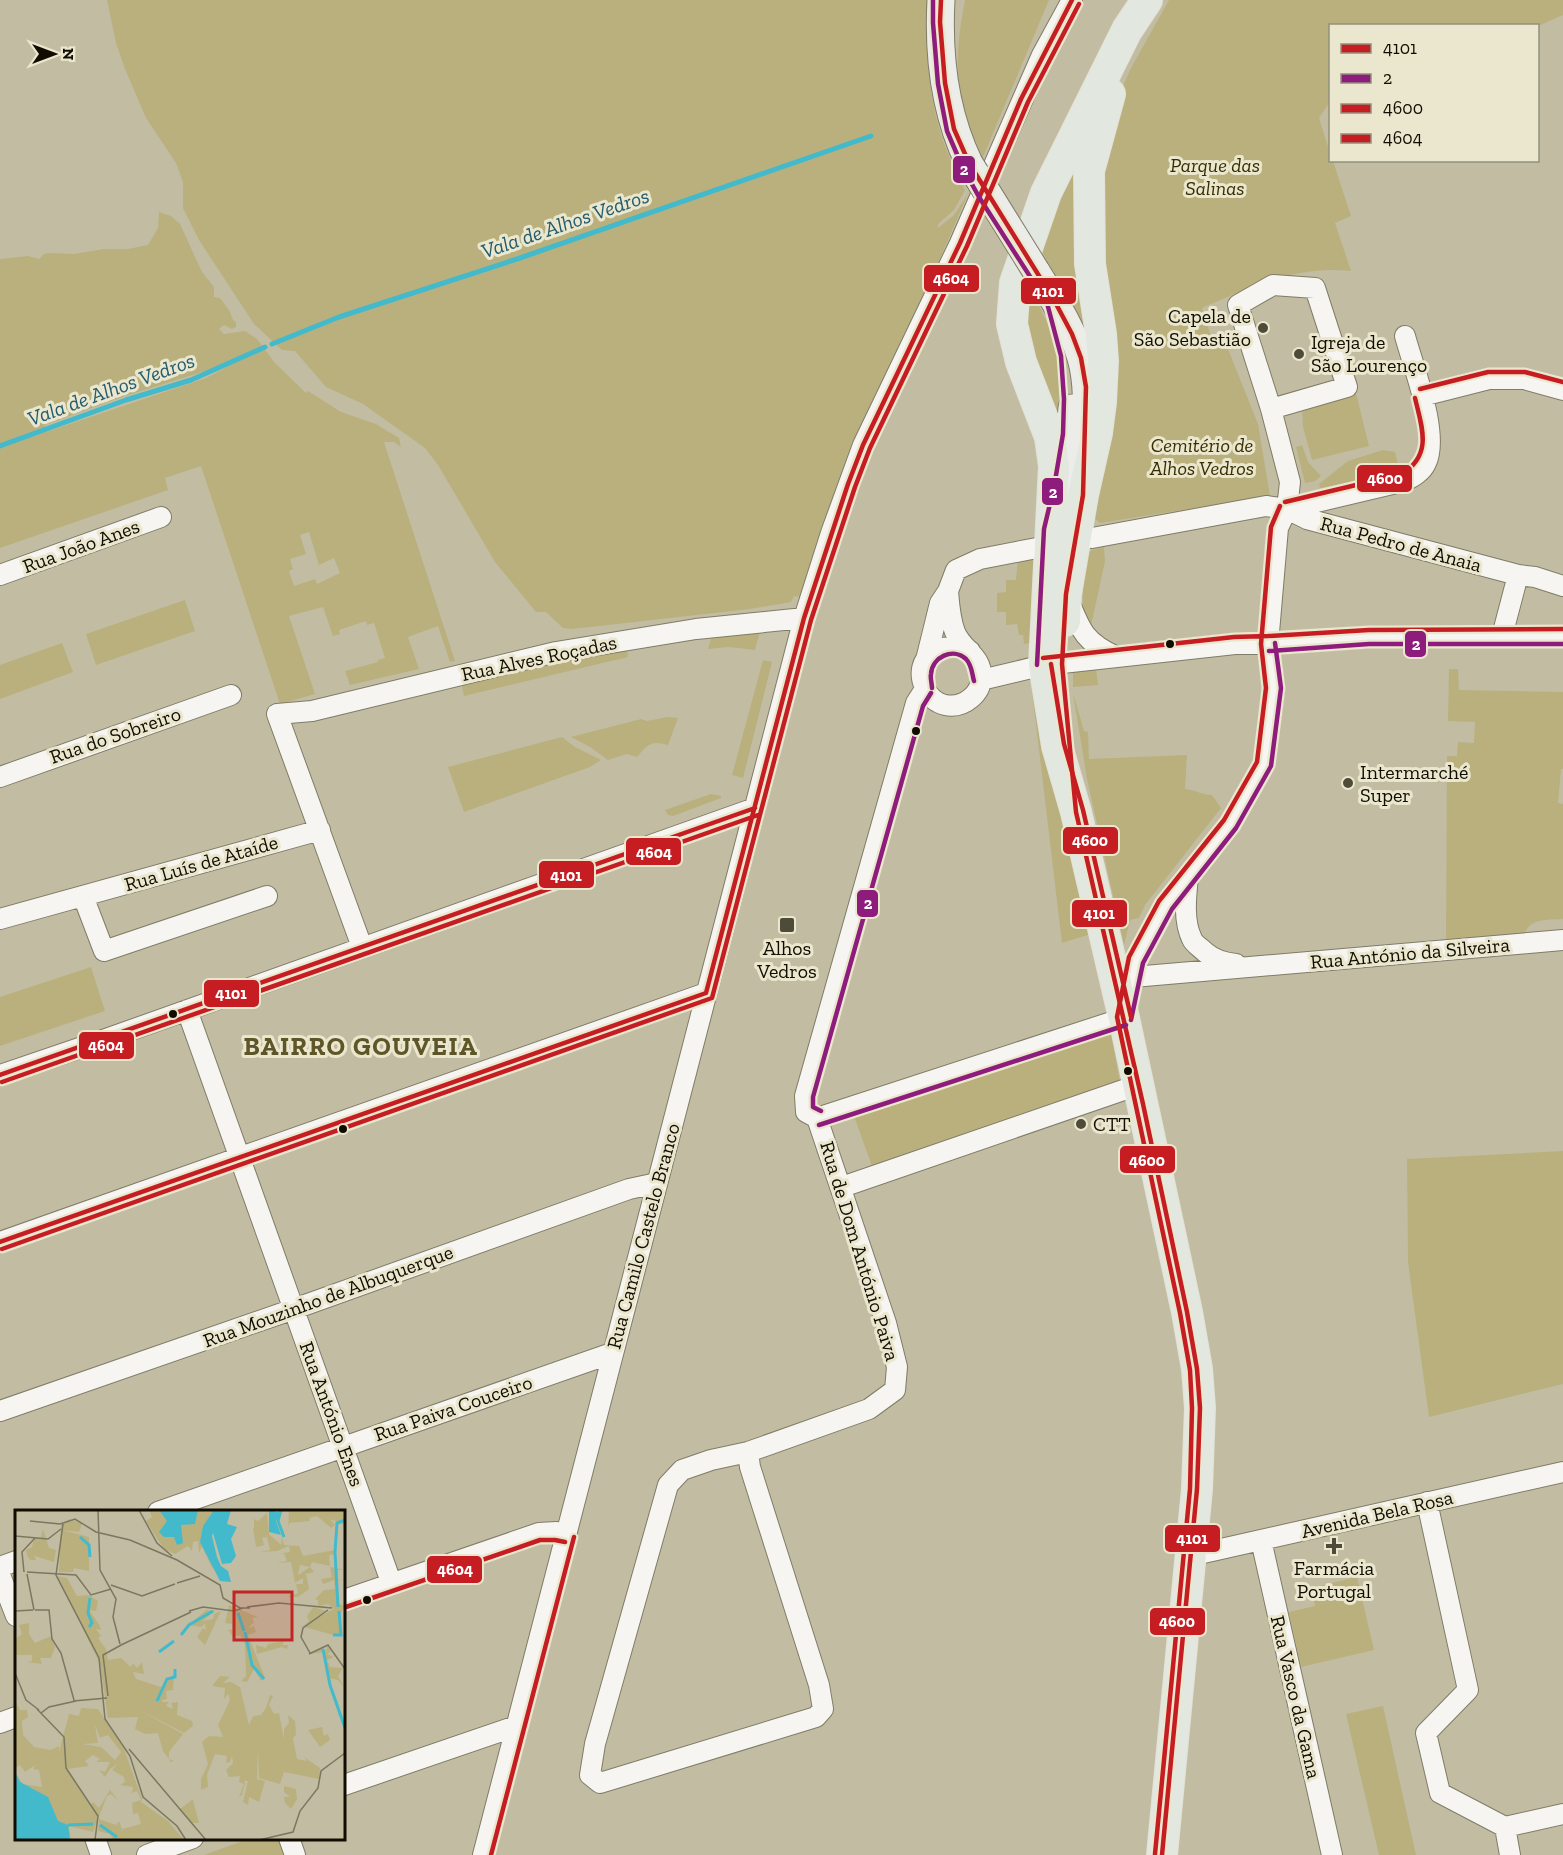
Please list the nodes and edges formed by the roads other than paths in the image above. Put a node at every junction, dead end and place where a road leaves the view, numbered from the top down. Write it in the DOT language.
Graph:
graph roads {
  1 [pos="941,0"];
  2 [pos="957,0"];
  3 [pos="1060,0"];
  4 [pos="1072,0"];
  5 [pos="1147,0"];
  6 [pos="1127,30"];
  7 [pos="945,83"];
  8 [pos="1021,99"];
  9 [pos="1054,300"];
  10 [pos="1405,336"];
  11 [pos="1563,390"];
  12 [pos="1422,396"];
  13 [pos="1272,409"];
  14 [pos="1083,495"];
  15 [pos="1287,509"];
  16 [pos="161,517"];
  17 [pos="1092,538"];
  18 [pos="1044,539"];
  19 [pos="0,575"];
  20 [pos="1518,575"];
  21 [pos="1563,586"];
  22 [pos="948,591"];
  23 [pos="1066,594"];
  24 [pos="804,618"];
  25 [pos="1502,636"];
  26 [pos="1563,636"];
  27 [pos="1268,644"];
  28 [pos="970,651"];
  29 [pos="1117,657"];
  30 [pos="926,660"];
  31 [pos="1053,664"];
  32 [pos="981,680"];
  33 [pos="925,689"];
  34 [pos="231,695"];
  35 [pos="0,777"];
  36 [pos="755,807"];
  37 [pos="320,830"];
  38 [pos="1188,877"];
  39 [pos="83,896"];
  40 [pos="267,896"];
  41 [pos="0,919"];
  42 [pos="1563,940"];
  43 [pos="362,947"];
  44 [pos="1256,967"];
  45 [pos="1133,977"];
  46 [pos="706,993"];
  47 [pos="187,1010"];
  48 [pos="1124,1018"];
  49 [pos="0,1075"];
  50 [pos="1138,1085"];
  51 [pos="817,1118"];
  52 [pos="240,1158"];
  53 [pos="657,1183"];
  54 [pos="842,1187"];
  55 [pos="0,1242"];
  56 [pos="294,1309"];
  57 [pos="612,1353"];
  58 [pos="0,1411"];
  59 [pos="343,1447"];
  60 [pos="748,1452"];
  61 [pos="1563,1472"];
  62 [pos="1427,1502"];
  63 [pos="164,1510"];
  64 [pos="567,1535"];
  65 [pos="1261,1540"];
  66 [pos="1190,1556"];
  67 [pos="15,1561"];
  68 [pos="0,1567"];
  69 [pos="0,1575"];
  70 [pos="392,1582"];
  71 [pos="345,1600"];
  72 [pos="15,1613"];
  73 [pos="15,1717"];
  74 [pos="0,1723"];
  75 [pos="516,1726"];
  76 [pos="345,1785"];
  77 [pos="1563,1814"];
  78 [pos="1505,1827"];
  79 [pos="95,1840"];
  80 [pos="190,1840"];
  81 [pos="289,1840"];
  82 [pos="101,1855"];
  83 [pos="147,1855"];
  84 [pos="295,1855"];
  85 [pos="483,1855"];
  86 [pos="1161,1855"];
  87 [pos="1332,1855"];
  88 [pos="1510,1855"];
  1 -- 7 [label="main road"];
  2 -- 7 [label="main road"];
  3 -- 8 [label="street"];
  4 -- 8 [label="street"];
  5 -- 6 [label="main road"];
  6 -- 14 [label="main road"];
  6 -- 18 [label="main road"];
  7 -- 9 [label="main road, bridge"];
  8 -- 24 [label="street, Rua Camilo Castelo Branco"];
  9 -- 14 [label="main road"];
  9 -- 18 [label="main road"];
  10 -- 12 [label="street"];
  11 -- 12 [label="street"];
  12 -- 15 [label="street"];
  13 -- 13 [label="street"];
  13 -- 15 [label="street"];
  14 -- 23 [label="main road"];
  15 -- 17 [label="street"];
  15 -- 20 [label="street, Rua Pedro de Anaia"];
  15 -- 27 [label="street"];
  16 -- 19 [label="street, Rua João Anes"];
  18 -- 22 [label="street"];
  18 -- 31 [label="main road"];
  20 -- 21 [label="street, Rua Pedro de Anaia"];
  20 -- 25 [label="street"];
  22 -- 28 [label="street"];
  22 -- 30 [label="street"];
  23 -- 29 [label="street"];
  23 -- 31 [label="main road"];
  24 -- 36 [label="street, Rua Camilo Castelo Branco"];
  24 -- 37 [label="street, Rua Alves Roçadas"];
  25 -- 26 [label="street"];
  25 -- 27 [label="street"];
  27 -- 29 [label="street"];
  27 -- 38 [label="street"];
  28 -- 30 [label="street"];
  28 -- 32 [label="street"];
  29 -- 31 [label="street"];
  30 -- 33 [label="street"];
  31 -- 32 [label="street"];
  31 -- 48 [label="main road"];
  32 -- 33 [label="street"];
  33 -- 51 [label="street, Rua de Dom António Paiva"];
  34 -- 35 [label="street, Rua do Sobreiro"];
  36 -- 43 [label="street"];
  36 -- 46 [label="street, Rua Camilo Castelo Branco"];
  37 -- 39 [label="street, Rua Luís de Ataíde"];
  37 -- 43 [label="street"];
  38 -- 44 [label="street, Rua António da Silveira"];
  38 -- 45 [label="street"];
  39 -- 40 [label="street"];
  39 -- 41 [label="street, Rua Luís de Ataíde"];
  42 -- 44 [label="street, Rua António da Silveira"];
  43 -- 47 [label="street"];
  44 -- 45 [label="street, Rua António da Silveira"];
  45 -- 48 [label="street"];
  46 -- 52 [label="street"];
  46 -- 53 [label="street, Rua Camilo Castelo Branco"];
  47 -- 49 [label="street"];
  47 -- 52 [label="street, Rua António Enes"];
  48 -- 50 [label="main road"];
  48 -- 51 [label="street"];
  50 -- 54 [label="street"];
  50 -- 66 [label="main road"];
  51 -- 54 [label="street, Rua de Dom António Paiva"];
  52 -- 55 [label="street"];
  52 -- 56 [label="street, Rua António Enes"];
  53 -- 56 [label="street, Rua Mouzinho de Albuquerque"];
  53 -- 57 [label="street, Rua Camilo Castelo Branco"];
  54 -- 60 [label="street, Rua de Dom António Paiva"];
  56 -- 58 [label="street, Rua Mouzinho de Albuquerque"];
  56 -- 59 [label="street, Rua António Enes"];
  57 -- 59 [label="street, Rua Paiva Couceiro"];
  57 -- 64 [label="street, Rua Camilo Castelo Branco"];
  59 -- 63 [label="street, Rua Paiva Couceiro"];
  59 -- 70 [label="street, Rua António Enes"];
  60 -- 60 [label="street, Rua de Dom António Paiva"];
  61 -- 62 [label="street, Avenida Bela Rosa"];
  62 -- 65 [label="street, Avenida Bela Rosa"];
  62 -- 78 [label="street"];
  64 -- 70 [label="street"];
  64 -- 75 [label="street, Rua Camilo Castelo Branco"];
  65 -- 66 [label="street, Avenida Bela Rosa"];
  65 -- 87 [label="street, Rua Vasco da Gama"];
  66 -- 86 [label="main road"];
  67 -- 68 [label="street"];
  69 -- 72 [label="street"];
  70 -- 71 [label="street"];
  73 -- 74 [label="street"];
  75 -- 76 [label="street"];
  75 -- 85 [label="street, Rua Camilo Castelo Branco"];
  77 -- 78 [label="street"];
  78 -- 88 [label="street"];
  79 -- 82 [label="street"];
  80 -- 83 [label="street"];
  81 -- 84 [label="street"];
}
